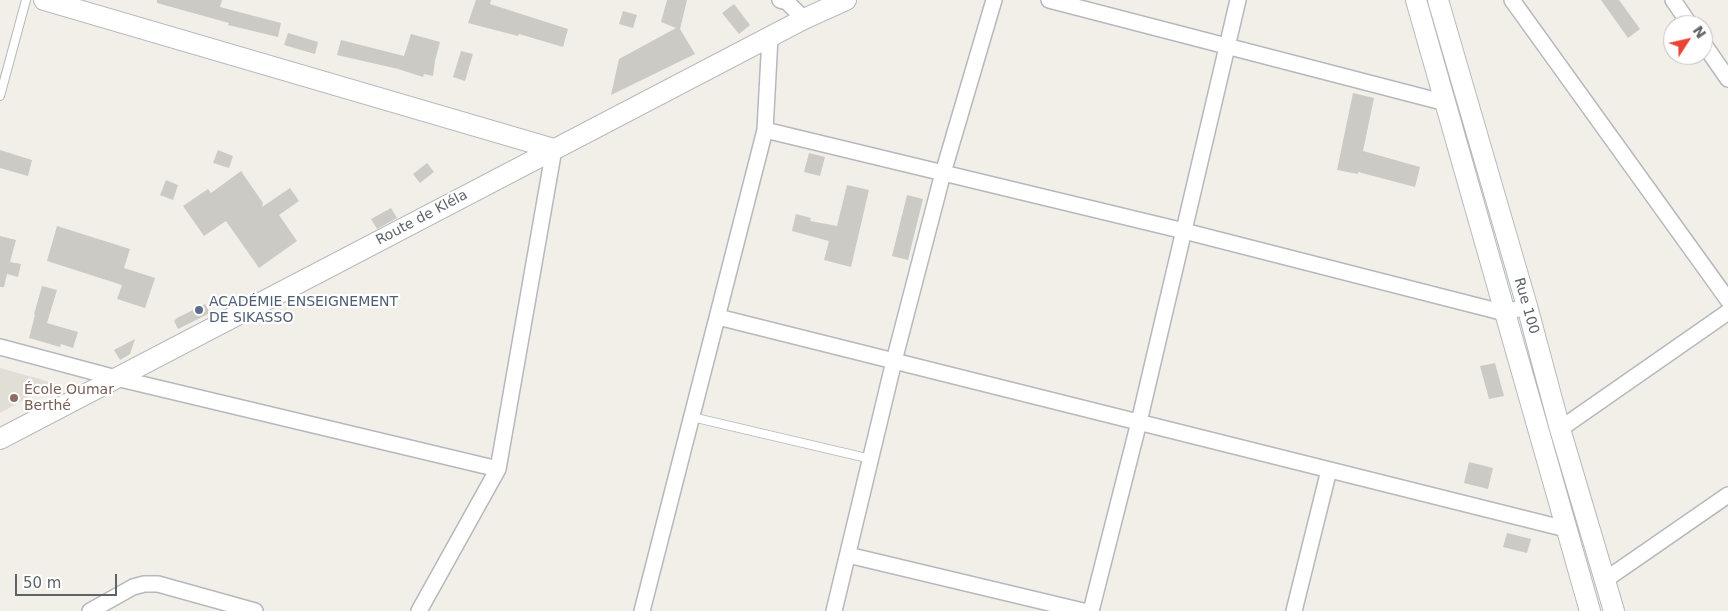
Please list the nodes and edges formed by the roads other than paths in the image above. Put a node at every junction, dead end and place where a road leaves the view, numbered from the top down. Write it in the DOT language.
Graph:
graph roads {
  1 [pos="26,0"];
  2 [pos="44,0"];
  3 [pos="780,0"];
  4 [pos="846,0"];
  5 [pos="994,0"];
  6 [pos="1049,0"];
  7 [pos="1238,0"];
  8 [pos="1416,0"];
  9 [pos="1438,0"];
  10 [pos="1512,0"];
  11 [pos="1673,0"];
  12 [pos="1683,15"];
  13 [pos="804,19"];
  14 [pos="770,37"];
  15 [pos="1228,47"];
  16 [pos="1713,57"];
  17 [pos="1728,79"];
  18 [pos="0,96"];
  19 [pos="1446,102"];
  20 [pos="765,130"];
  21 [pos="554,149"];
  22 [pos="943,172"];
  23 [pos="1184,231"];
  24 [pos="1728,300"];
  25 [pos="1527,306"];
  26 [pos="1728,312"];
  27 [pos="1505,313"];
  28 [pos="718,317"];
  29 [pos="0,347"];
  30 [pos="894,361"];
  31 [pos="116,378"];
  32 [pos="692,417"];
  33 [pos="1139,422"];
  34 [pos="1560,429"];
  35 [pos="0,440"];
  36 [pos="871,459"];
  37 [pos="498,469"];
  38 [pos="1329,470"];
  39 [pos="1728,495"];
  40 [pos="1566,529"];
  41 [pos="848,555"];
  42 [pos="1605,580"];
  43 [pos="90,611"];
  44 [pos="255,611"];
  45 [pos="419,611"];
  46 [pos="642,611"];
  47 [pos="834,611"];
  48 [pos="1083,611"];
  49 [pos="1091,611"];
  50 [pos="1294,611"];
  51 [pos="1590,611"];
  52 [pos="1614,611"];
  1 -- 18 [label="lane"];
  2 -- 21 [label="street"];
  3 -- 13 [label="street"];
  4 -- 13 [label="street, Route de Kléla"];
  5 -- 22 [label="street"];
  6 -- 15 [label="street"];
  7 -- 15 [label="street"];
  8 -- 19 [label="street"];
  9 -- 25 [label="street, Rue 100"];
  10 -- 24 [label="street"];
  11 -- 12 [label="street"];
  13 -- 14 [label="street, Route de Kléla"];
  14 -- 20 [label="street"];
  14 -- 21 [label="street, Route de Kléla"];
  15 -- 19 [label="street"];
  15 -- 23 [label="street"];
  16 -- 17 [label="street"];
  19 -- 27 [label="street"];
  20 -- 22 [label="street"];
  20 -- 28 [label="street"];
  21 -- 31 [label="street, Route de Kléla"];
  21 -- 37 [label="street"];
  22 -- 23 [label="street"];
  22 -- 30 [label="street"];
  23 -- 27 [label="street"];
  23 -- 33 [label="street"];
  25 -- 27 [label="street"];
  25 -- 34 [label="street, Rue 100"];
  26 -- 34 [label="street"];
  27 -- 40 [label="street"];
  28 -- 30 [label="street"];
  28 -- 32 [label="street"];
  29 -- 31 [label="street"];
  30 -- 33 [label="street"];
  30 -- 36 [label="street"];
  31 -- 35 [label="street, Route de Kléla"];
  31 -- 37 [label="street"];
  32 -- 36 [label="lane"];
  32 -- 46 [label="street"];
  33 -- 38 [label="street"];
  33 -- 49 [label="street"];
  34 -- 42 [label="street, Rue 100"];
  36 -- 41 [label="street"];
  37 -- 45 [label="street"];
  38 -- 40 [label="street"];
  38 -- 50 [label="street"];
  39 -- 42 [label="street"];
  40 -- 51 [label="street"];
  41 -- 47 [label="street"];
  41 -- 48 [label="street"];
  42 -- 52 [label="street, Rue 100"];
  43 -- 44 [label="street"];
}
